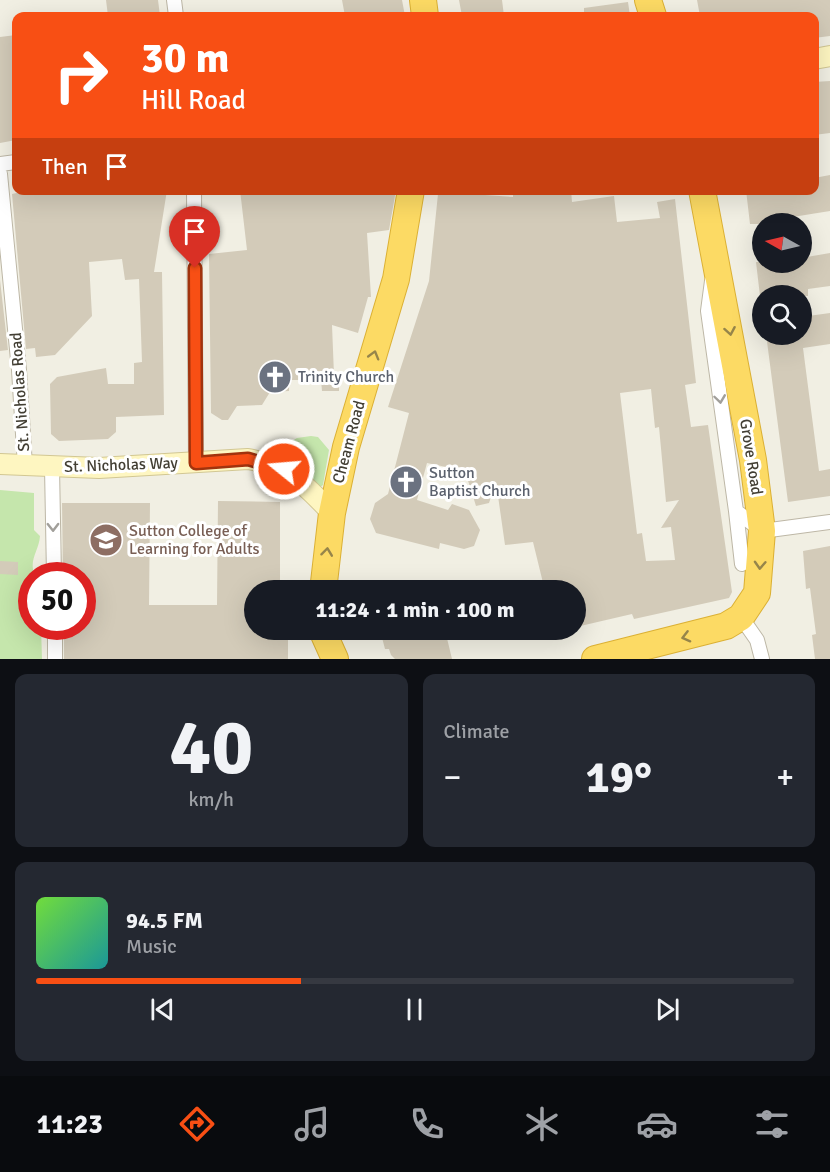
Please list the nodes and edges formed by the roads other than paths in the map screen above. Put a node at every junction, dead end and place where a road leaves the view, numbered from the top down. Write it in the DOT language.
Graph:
graph roads {
  1 [pos="0,174"];
  2 [pos="194,195"];
  3 [pos="410,195"];
  4 [pos="703,195"];
  5 [pos="716,258"];
  6 [pos="716,372"];
  7 [pos="739,383"];
  8 [pos="196,463"];
  9 [pos="0,464"];
  10 [pos="25,466"];
  11 [pos="52,467"];
  12 [pos="736,511"];
  13 [pos="332,513"];
  14 [pos="830,522"];
  15 [pos="762,531"];
  16 [pos="54,562"];
  17 [pos="742,564"];
  18 [pos="324,580"];
  19 [pos="741,617"];
  20 [pos="55,640"];
  21 [pos="318,640"];
  22 [pos="325,640"];
  23 [pos="55,659"];
  24 [pos="315,659"];
  25 [pos="335,659"];
  26 [pos="595,659"];
  27 [pos="762,659"];
  1 -- 10 [label="street, St. Nicholas Road"];
  2 -- 8 [label="street"];
  13 -- 3 [label="highway, Cheam Road, one-way"];
  4 -- 5 [label="highway, Grove Road"];
  5 -- 6 [label="street, Grove Road"];
  5 -- 7 [label="highway, Grove Road, one-way"];
  6 -- 7 [label="street"];
  6 -- 12 [label="street, Grove Road, one-way"];
  7 -- 15 [label="highway, Grove Road"];
  8 -- 11 [label="main road, St. Nicholas Way"];
  8 -- 13 [label="main road, St. Nicholas Way"];
  9 -- 10 [label="main road, St. Nicholas Way"];
  10 -- 11 [label="main road, St. Nicholas Way"];
  11 -- 16 [label="street, one-way"];
  12 -- 15 [label="street, Grove Road"];
  12 -- 17 [label="street, Grove Road"];
  18 -- 13 [label="highway, Cheam Road, one-way"];
  14 -- 15 [label="street"];
  15 -- 19 [label="highway, Grove Road, one-way"];
  19 -- 26 [label="highway, one-way"];
  19 -- 27 [label="street"];
  20 -- 23 [label="street"];
  21 -- 24 [label="highway"];
  22 -- 25 [label="highway"];
}
